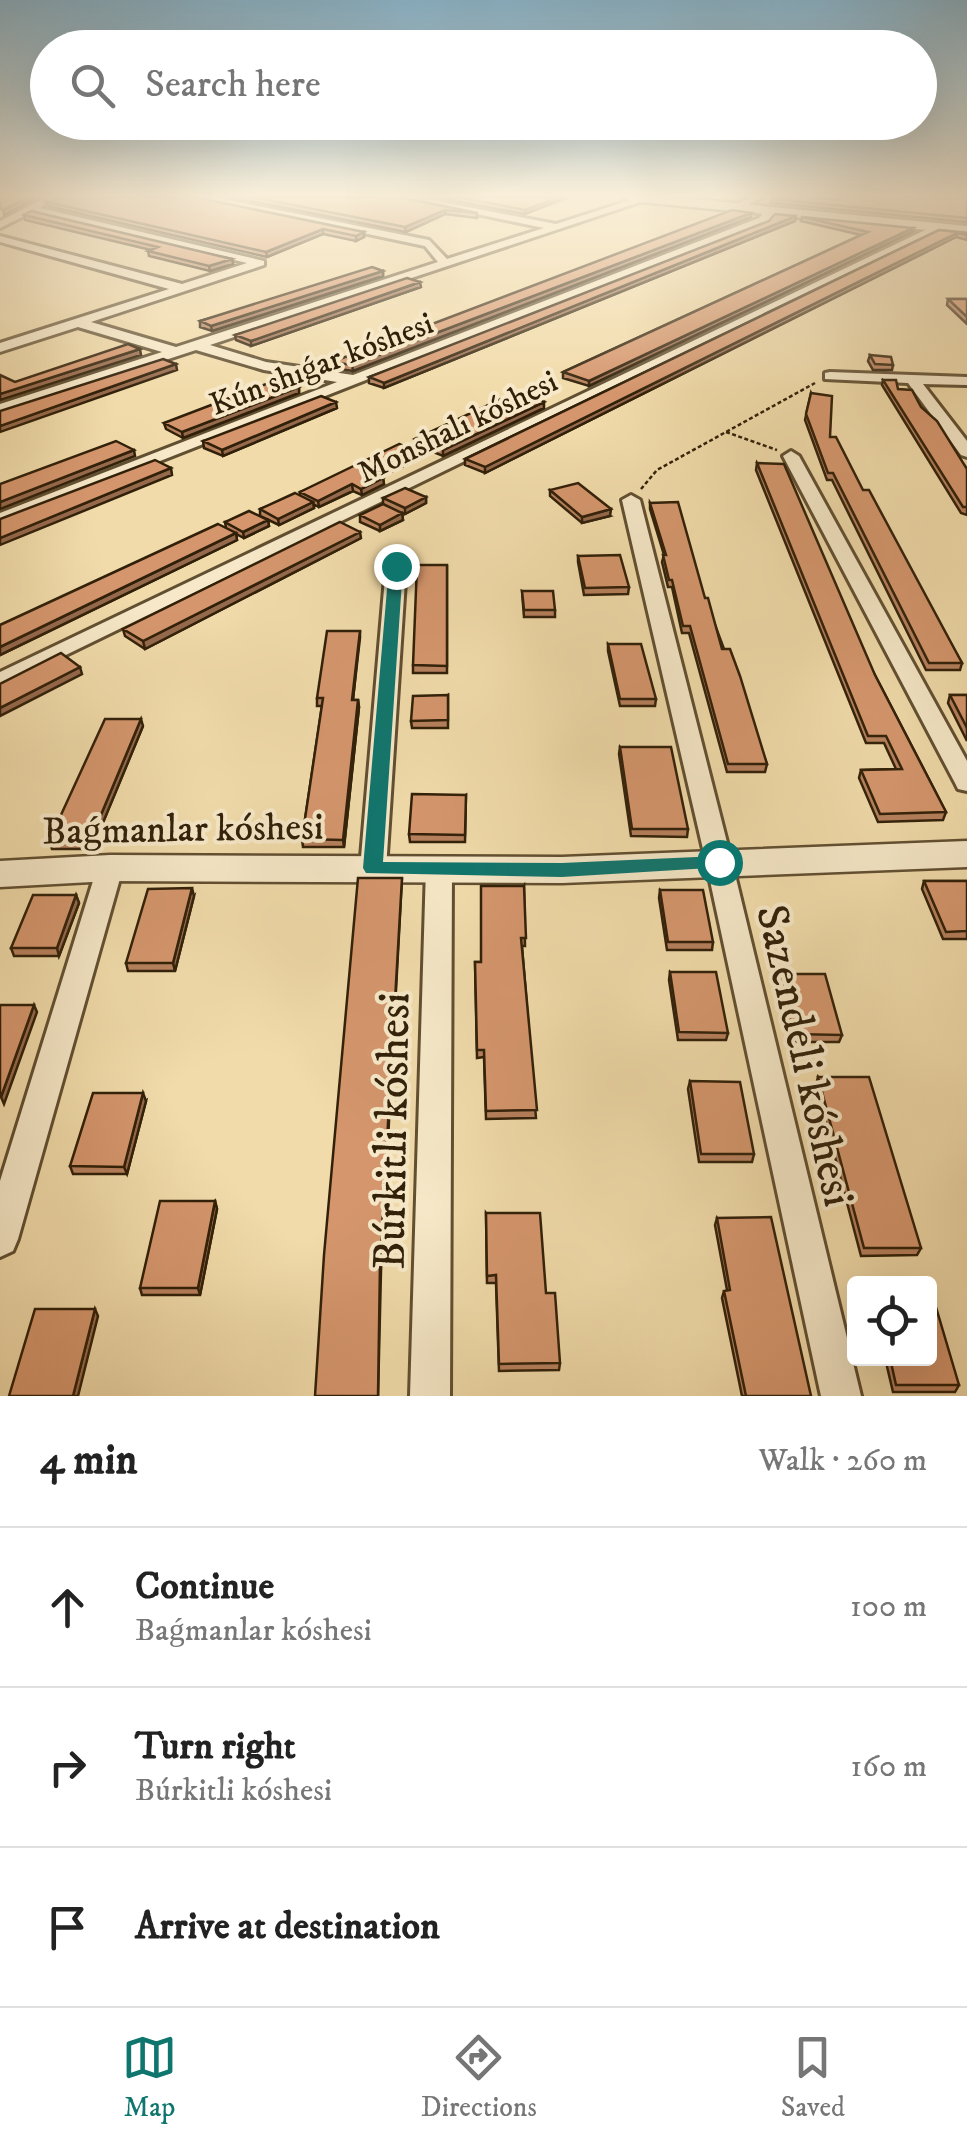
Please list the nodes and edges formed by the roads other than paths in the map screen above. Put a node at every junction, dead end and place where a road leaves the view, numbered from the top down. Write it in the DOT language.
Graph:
graph roads {
  1 [pos="86,262"];
  2 [pos="256,262"];
  3 [pos="451,262"];
  4 [pos="655,262"];
  5 [pos="865,262"];
  6 [pos="445,264"];
  7 [pos="181,288"];
  8 [pos="82,324"];
  9 [pos="192,344"];
  10 [pos="0,348"];
  11 [pos="172,350"];
  12 [pos="830,376"];
  13 [pos="354,380"];
  14 [pos="913,380"];
  15 [pos="967,382"];
  16 [pos="0,408"];
  17 [pos="967,452"];
  18 [pos="791,456"];
  19 [pos="631,500"];
  20 [pos="0,519"];
  21 [pos="396,566"];
  22 [pos="0,680"];
  23 [pos="967,784"];
  24 [pos="967,854"];
  25 [pos="719,862"];
  26 [pos="110,868"];
  27 [pos="373,868"];
  28 [pos="439,868"];
  29 [pos="0,874"];
  30 [pos="0,1238"];
  31 [pos="430,1396"];
  32 [pos="841,1396"];
  1 -- 7 [label="street"];
  2 -- 7 [label="street"];
  3 -- 6 [label="street"];
  4 -- 13 [label="street, Kún shıǵar kóshesi"];
  5 -- 22 [label="street, Monshalı kóshesi"];
  6 -- 9 [label="street"];
  7 -- 8 [label="street"];
  8 -- 10 [label="street"];
  8 -- 11 [label="street"];
  9 -- 11 [label="street"];
  9 -- 13 [label="street"];
  11 -- 16 [label="street"];
  12 -- 14 [label="street"];
  13 -- 20 [label="street, Kún shıǵar kóshesi"];
  14 -- 15 [label="street"];
  14 -- 17 [label="street"];
  18 -- 23 [label="street"];
  19 -- 25 [label="street, Sazendeli kóshesi"];
  21 -- 27 [label="street"];
  24 -- 25 [label="street, Baǵmanlar kóshesi"];
  25 -- 28 [label="street, Baǵmanlar kóshesi"];
  25 -- 32 [label="street, Sazendeli kóshesi"];
  26 -- 27 [label="street, Baǵmanlar kóshesi"];
  26 -- 29 [label="street, Baǵmanlar kóshesi"];
  26 -- 30 [label="street"];
  27 -- 28 [label="street, Baǵmanlar kóshesi"];
  28 -- 31 [label="street, Búrkitli kóshesi"];
}
